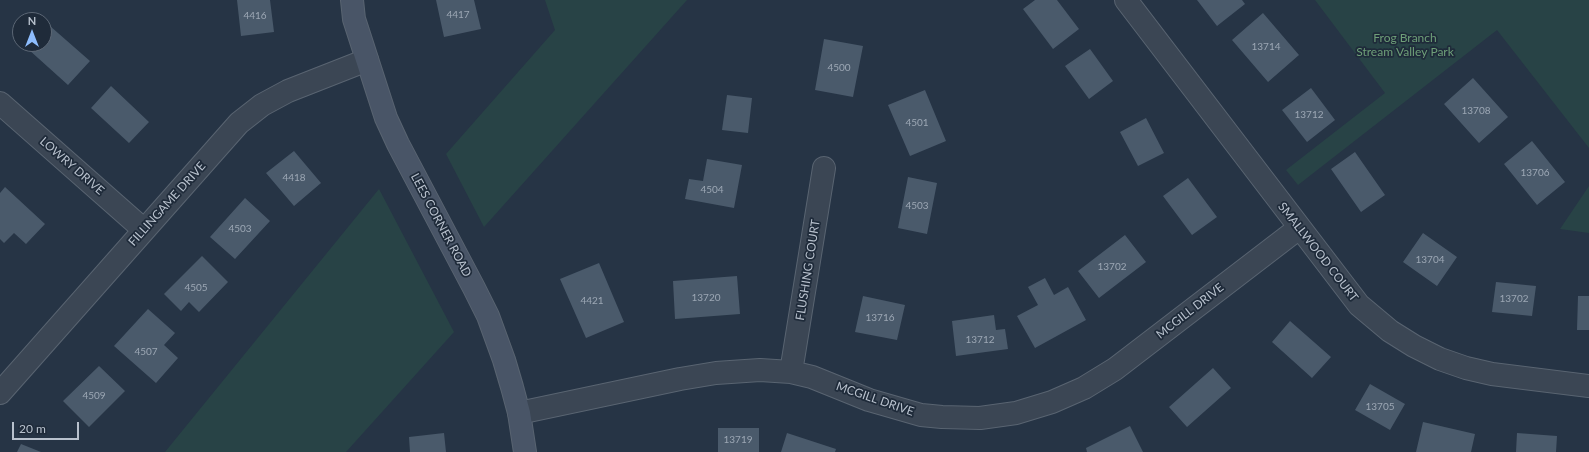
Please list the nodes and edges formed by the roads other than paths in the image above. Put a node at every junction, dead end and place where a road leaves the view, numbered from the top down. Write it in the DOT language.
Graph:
graph roads {
  1 [pos="352,0"];
  2 [pos="1126,0"];
  3 [pos="367,60"];
  4 [pos="0,103"];
  5 [pos="824,168"];
  6 [pos="1299,228"];
  7 [pos="144,230"];
  8 [pos="791,372"];
  9 [pos="1589,386"];
  10 [pos="0,393"];
  11 [pos="519,414"];
  12 [pos="525,452"];
  1 -- 3 [label="street, LEES CORNER ROAD"];
  2 -- 6 [label="street, SMALLWOOD COURT"];
  3 -- 7 [label="street, FILLINGAME DRIVE"];
  3 -- 11 [label="street, LEES CORNER ROAD"];
  4 -- 7 [label="street, LOWRY DRIVE"];
  5 -- 8 [label="street, FLUSHING COURT"];
  6 -- 8 [label="street, MCGILL DRIVE"];
  6 -- 9 [label="street, SMALLWOOD COURT"];
  7 -- 10 [label="street, FILLINGAME DRIVE"];
  8 -- 11 [label="street, MCGILL DRIVE"];
  11 -- 12 [label="street, LEES CORNER ROAD"];
}
